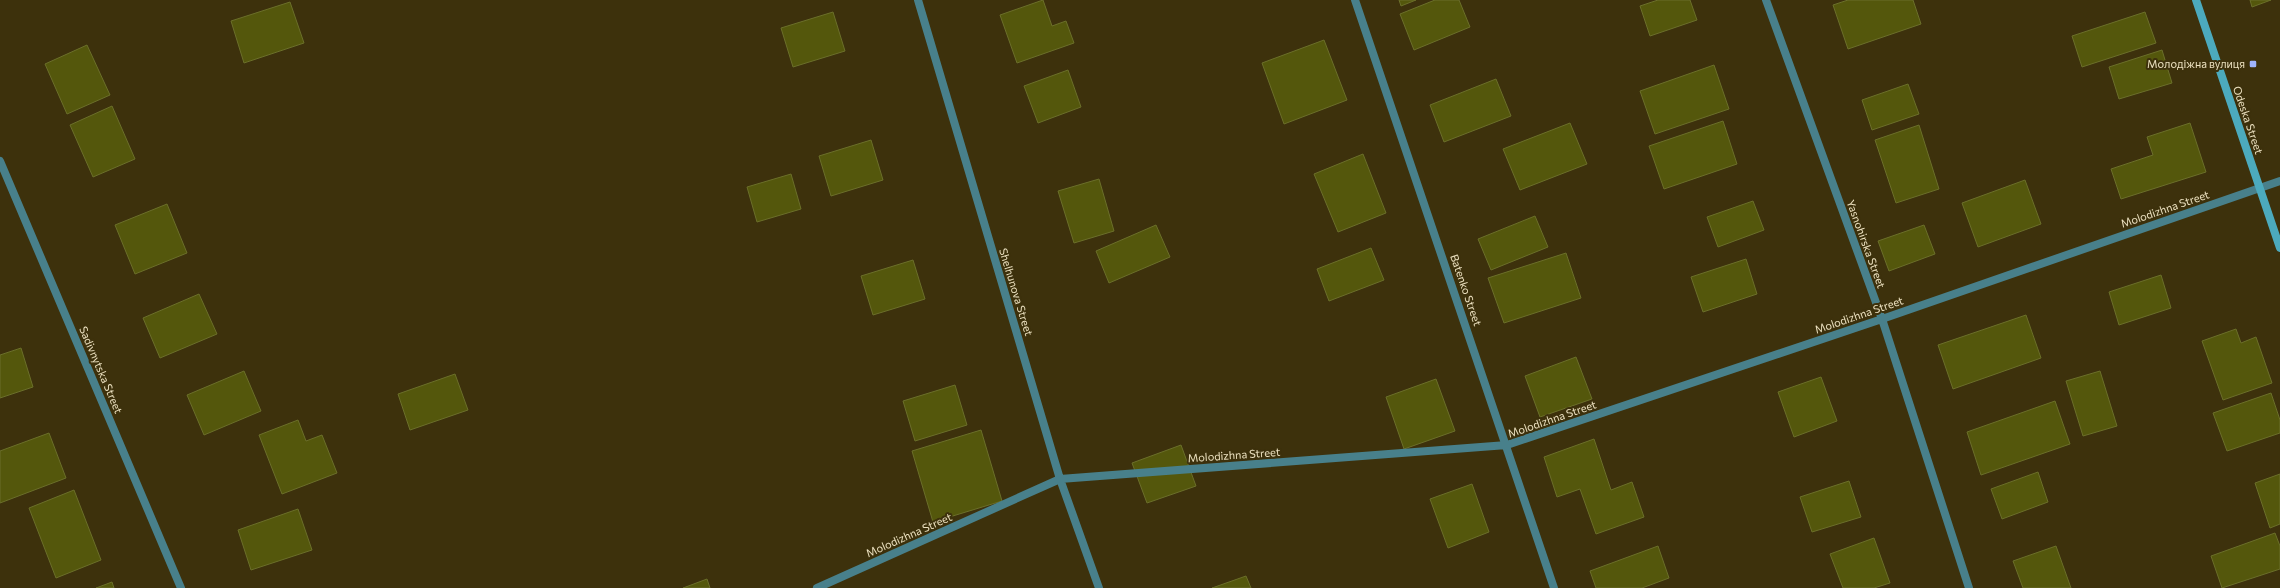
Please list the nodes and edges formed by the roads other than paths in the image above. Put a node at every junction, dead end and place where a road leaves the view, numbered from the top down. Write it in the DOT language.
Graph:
graph roads {
  1 [pos="918,0"];
  2 [pos="1355,0"];
  3 [pos="1766,0"];
  4 [pos="2196,0"];
  5 [pos="0,162"];
  6 [pos="2280,181"];
  7 [pos="2260,187"];
  8 [pos="2280,248"];
  9 [pos="1882,319"];
  10 [pos="1507,445"];
  11 [pos="1060,479"];
  12 [pos="181,588"];
  13 [pos="817,588"];
  14 [pos="1099,588"];
  15 [pos="1554,588"];
  16 [pos="1969,588"];
  1 -- 11 [label="street, Shelhunova Street"];
  2 -- 10 [label="street, Batenko Street"];
  3 -- 9 [label="street, Yasnohirska Street"];
  4 -- 7 [label="street, Odeska Street"];
  5 -- 12 [label="street, Sadivnytska Street"];
  6 -- 7 [label="street, Molodizhna Street"];
  7 -- 8 [label="street, Odeska Street"];
  7 -- 9 [label="street, Molodizhna Street"];
  9 -- 10 [label="street, Molodizhna Street"];
  9 -- 16 [label="street, Yasnohirska Street"];
  10 -- 11 [label="street, Molodizhna Street"];
  10 -- 15 [label="street, Batenko Street"];
  11 -- 13 [label="street, Molodizhna Street"];
  11 -- 14 [label="street, Shelhunova Street"];
}
